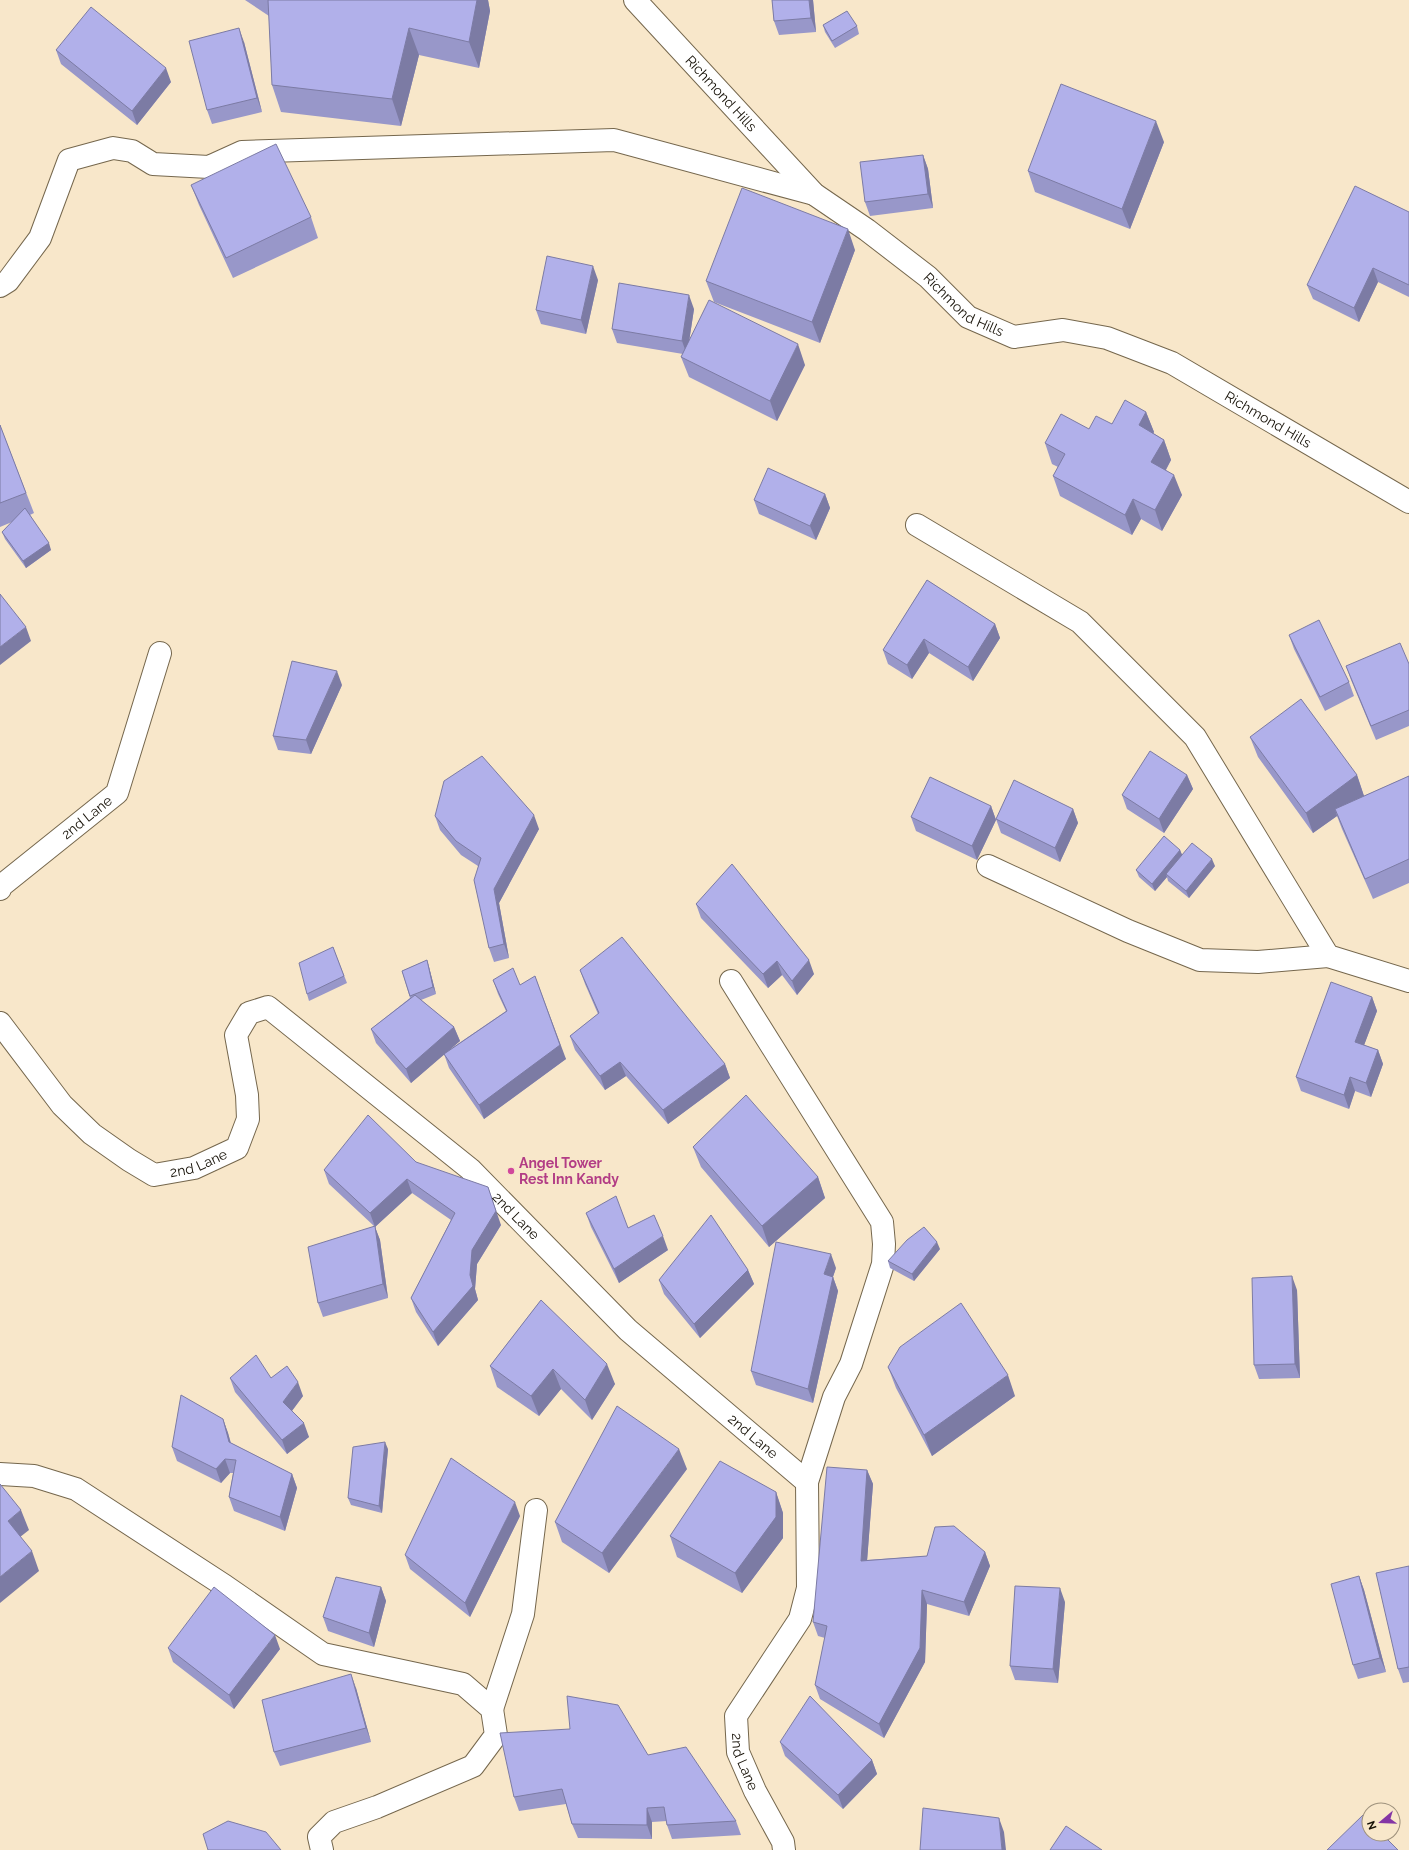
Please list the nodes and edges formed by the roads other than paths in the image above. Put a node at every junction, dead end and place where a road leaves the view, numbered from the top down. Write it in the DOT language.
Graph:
graph roads {
  1 [pos="635,0"];
  2 [pos="814,194"];
  3 [pos="0,286"];
  4 [pos="1409,502"];
  5 [pos="918,525"];
  6 [pos="160,653"];
  7 [pos="988,866"];
  8 [pos="0,889"];
  9 [pos="1328,956"];
  10 [pos="731,981"];
  11 [pos="1409,981"];
  12 [pos="0,1023"];
  13 [pos="0,1474"];
  14 [pos="807,1482"];
  15 [pos="536,1510"];
  16 [pos="492,1709"];
  17 [pos="322,1850"];
  18 [pos="784,1850"];
  1 -- 2 [label="street, Richmond Hills"];
  2 -- 3 [label="street"];
  2 -- 4 [label="street, Richmond Hills"];
  5 -- 9 [label="street"];
  6 -- 8 [label="street, 2nd Lane"];
  7 -- 9 [label="street"];
  9 -- 11 [label="street"];
  10 -- 14 [label="street"];
  12 -- 14 [label="street, 2nd Lane"];
  13 -- 16 [label="street"];
  14 -- 18 [label="street, 2nd Lane"];
  15 -- 16 [label="street"];
  16 -- 17 [label="street"];
}
